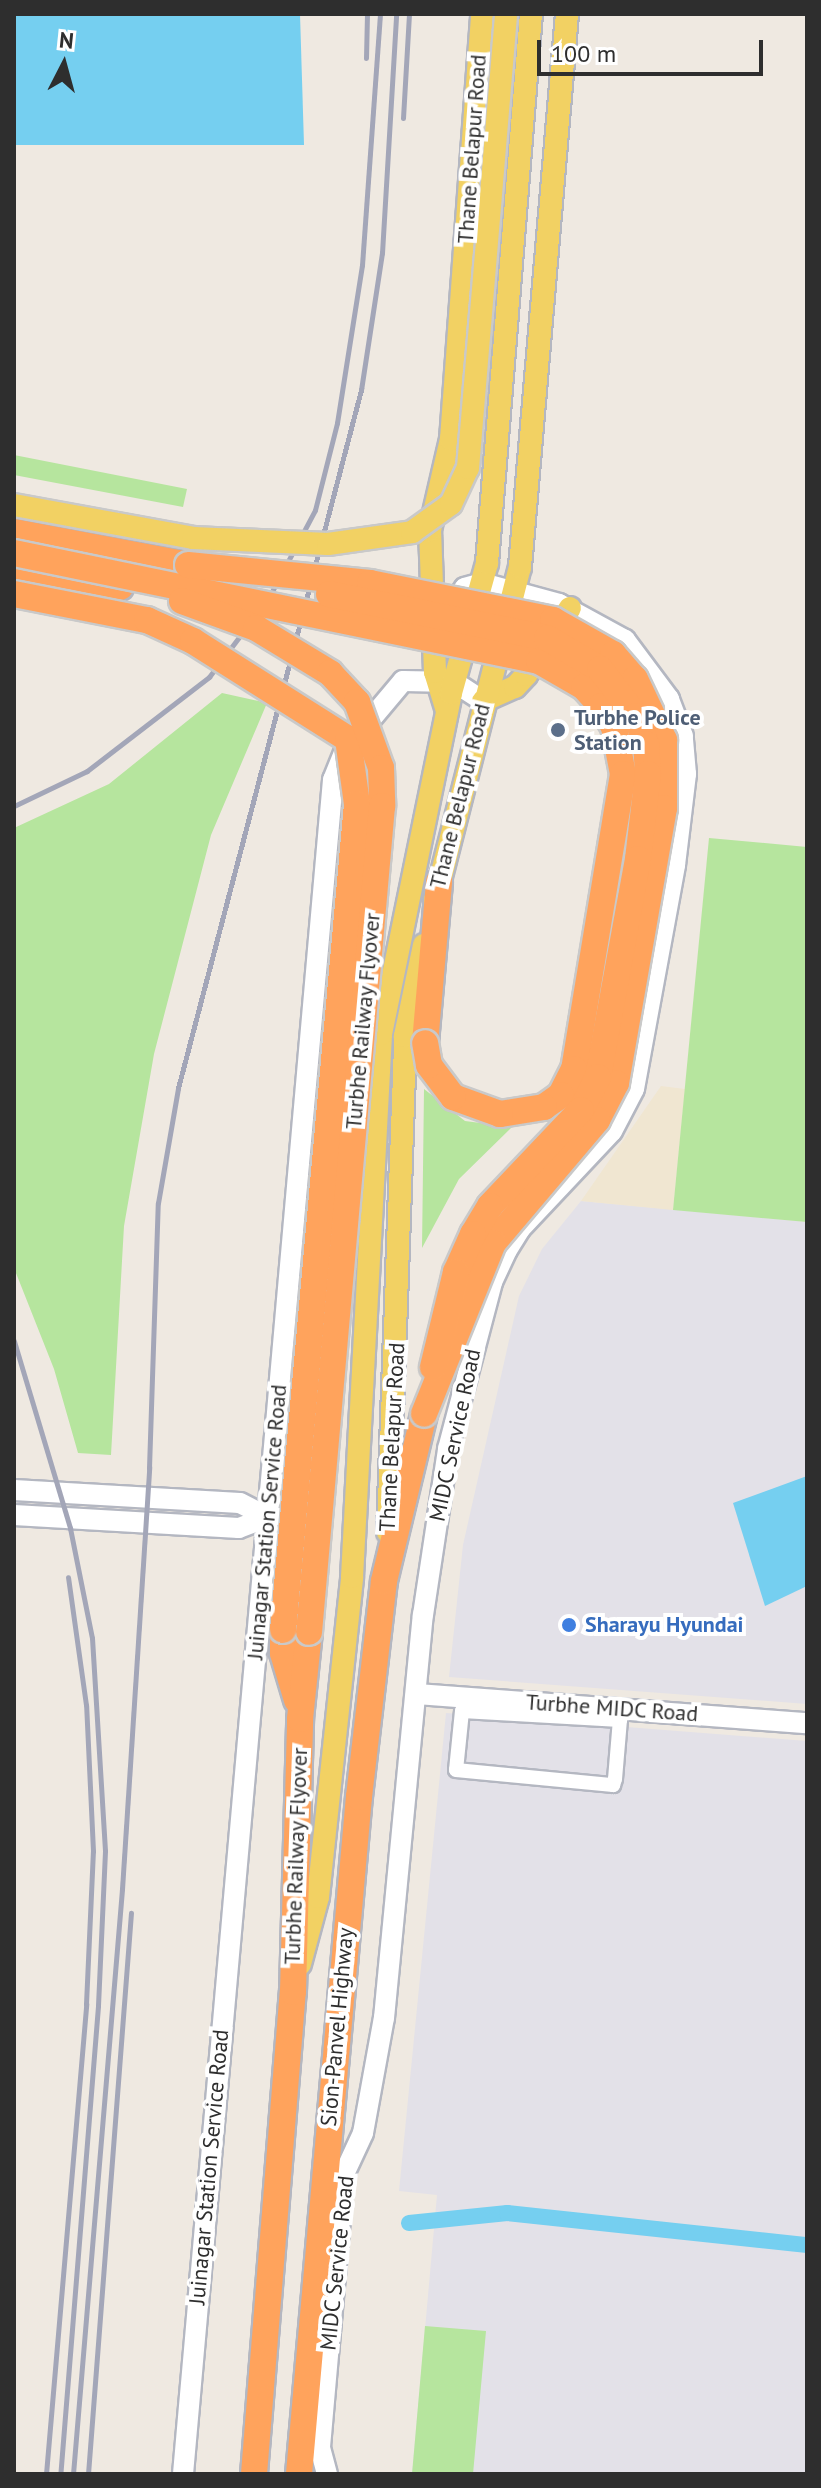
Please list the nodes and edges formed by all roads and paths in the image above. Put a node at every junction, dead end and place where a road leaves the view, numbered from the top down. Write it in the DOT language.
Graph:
graph roads {
  1 [pos="482,14"];
  2 [pos="506,14"];
  3 [pos="531,14"];
  4 [pos="567,14"];
  5 [pos="14,505"];
  6 [pos="14,532"];
  7 [pos="14,553"];
  8 [pos="14,567"];
  9 [pos="482,583"];
  10 [pos="514,592"];
  11 [pos="14,594"];
  12 [pos="570,608"];
  13 [pos="434,627"];
  14 [pos="445,680"];
  15 [pos="483,701"];
  16 [pos="439,882"];
  17 [pos="14,1490"];
  18 [pos="14,1515"];
  19 [pos="267,1517"];
  20 [pos="384,1581"];
  21 [pos="296,1631"];
  22 [pos="417,1694"];
  23 [pos="620,1715"];
  24 [pos="807,1723"];
  25 [pos="293,1992"];
  26 [pos="311,2447"];
  27 [pos="183,2474"];
  28 [pos="254,2474"];
  29 [pos="299,2474"];
  30 [pos="327,2474"];
  1 -- 13 [label="main road, Thane Belapur Road"];
  2 -- 5 [label="main road, bridge"];
  3 -- 9 [label="main road, Thane Belapur Road"];
  4 -- 10 [label="main road, Thane Belapur Road"];
  6 -- 20 [label="highway, bridge"];
  7 -- 16 [label="highway, bridge"];
  8 -- 21 [label="highway, Turbhe Railway Flyover, bridge"];
  9 -- 10 [label="street, MIDC Service Road"];
  9 -- 13 [label="street"];
  9 -- 14 [label="main road, Thane Belapur Road"];
  10 -- 12 [label="street, MIDC Service Road"];
  10 -- 15 [label="main road, Thane Belapur Road"];
  11 -- 21 [label="highway, Turbhe Railway Flyover, bridge"];
  12 -- 15 [label="main road"];
  12 -- 22 [label="street, MIDC Service Road"];
  13 -- 14 [label="main road, Thane Belapur Road"];
  14 -- 15 [label="street"];
  14 -- 19 [label="street, Juinagar Station Service Road"];
  14 -- 25 [label="main road, Thane Belapur Road"];
  15 -- 16 [label="main road, Thane Belapur Road"];
  16 -- 20 [label="main road, Thane Belapur Road"];
  17 -- 19 [label="street"];
  18 -- 19 [label="street"];
  19 -- 27 [label="street, Juinagar Station Service Road"];
  20 -- 26 [label="highway, Sion-Panvel Highway"];
  21 -- 25 [label="highway, Turbhe Railway Flyover"];
  22 -- 23 [label="street, Turbhe MIDC Road"];
  22 -- 26 [label="street, MIDC Service Road"];
  23 -- 23 [label="street"];
  23 -- 24 [label="street, Turbhe MIDC Road"];
  25 -- 28 [label="highway"];
  26 -- 29 [label="highway, Sion-Panvel Highway"];
  26 -- 30 [label="street, MIDC Service Road"];
}
